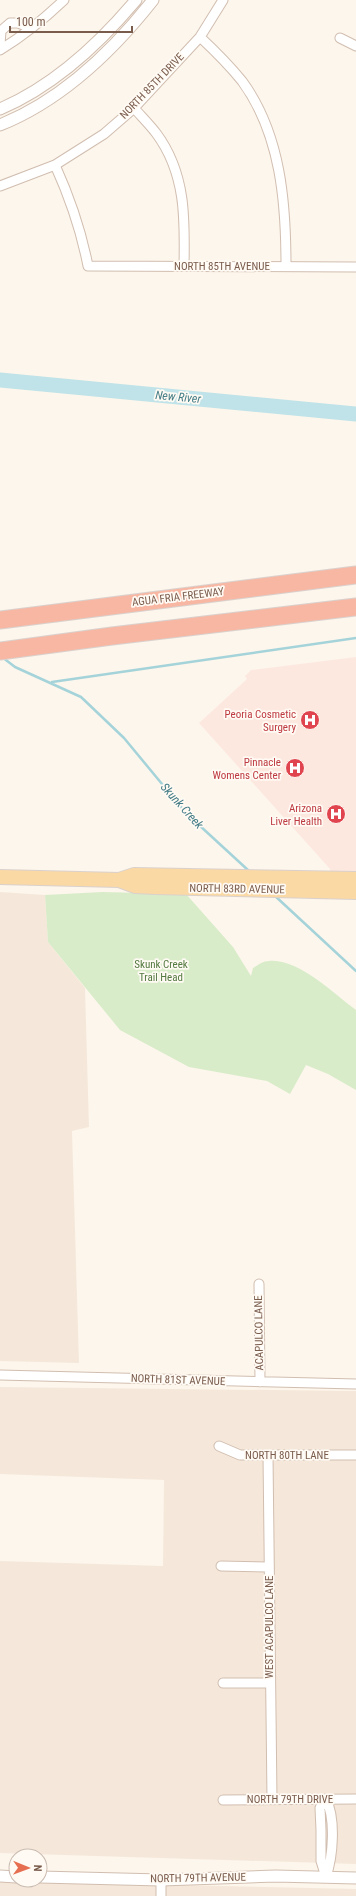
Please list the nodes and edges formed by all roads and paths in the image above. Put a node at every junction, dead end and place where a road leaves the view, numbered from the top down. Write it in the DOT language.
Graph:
graph roads {
  1 [pos="64,0"];
  2 [pos="136,0"];
  3 [pos="153,0"];
  4 [pos="223,0"];
  5 [pos="32,28"];
  6 [pos="200,37"];
  7 [pos="340,38"];
  8 [pos="0,45"];
  9 [pos="356,46"];
  10 [pos="0,50"];
  11 [pos="134,108"];
  12 [pos="0,109"];
  13 [pos="0,125"];
  14 [pos="54,165"];
  15 [pos="0,186"];
  16 [pos="184,266"];
  17 [pos="286,266"];
  18 [pos="356,267"];
  19 [pos="356,574"];
  20 [pos="356,607"];
  21 [pos="0,620"];
  22 [pos="0,651"];
  23 [pos="0,878"];
  24 [pos="356,879"];
  25 [pos="119,880"];
  26 [pos="351,891"];
  27 [pos="259,1284"];
  28 [pos="0,1375"];
  29 [pos="260,1382"];
  30 [pos="356,1384"];
  31 [pos="219,1446"];
  32 [pos="356,1455"];
  33 [pos="268,1456"];
  34 [pos="221,1566"];
  35 [pos="269,1567"];
  36 [pos="269,1683"];
  37 [pos="223,1684"];
  38 [pos="272,1799"];
  39 [pos="326,1799"];
  40 [pos="356,1799"];
  41 [pos="224,1800"];
  42 [pos="48,1877"];
  43 [pos="326,1877"];
  44 [pos="356,1878"];
  45 [pos="161,1880"];
  46 [pos="161,1896"];
  1 -- 5 [label="street"];
  2 -- 12 [label="street"];
  3 -- 13 [label="street"];
  4 -- 6 [label="street, NORTH 85TH DRIVE"];
  5 -- 8 [label="street"];
  5 -- 10 [label="street"];
  6 -- 11 [label="street, NORTH 85TH DRIVE"];
  6 -- 17 [label="street"];
  7 -- 9 [label="street"];
  11 -- 14 [label="street, NORTH 85TH DRIVE"];
  11 -- 16 [label="street"];
  14 -- 15 [label="street, NORTH 85TH DRIVE"];
  14 -- 16 [label="street, NORTH 85TH AVENUE"];
  16 -- 17 [label="street, NORTH 85TH AVENUE"];
  17 -- 18 [label="street, NORTH 85TH AVENUE"];
  19 -- 21 [label="highway, AGUA FRIA FREEWAY"];
  20 -- 22 [label="highway"];
  23 -- 25 [label="main road, NORTH 83RD AVENUE"];
  24 -- 25 [label="main road, NORTH 83RD AVENUE"];
  25 -- 26 [label="main road, NORTH 83RD AVENUE"];
  27 -- 29 [label="street, ACAPULCO LANE"];
  28 -- 29 [label="street, NORTH 81ST AVENUE"];
  29 -- 30 [label="street, NORTH 81ST AVENUE"];
  31 -- 33 [label="street, NORTH 80TH LANE"];
  32 -- 33 [label="street, NORTH 80TH LANE"];
  33 -- 35 [label="street, WEST ACAPULCO LANE"];
  34 -- 35 [label="street"];
  35 -- 36 [label="street, WEST ACAPULCO LANE"];
  36 -- 37 [label="street"];
  36 -- 38 [label="street, WEST ACAPULCO LANE"];
  38 -- 39 [label="street, NORTH 79TH DRIVE"];
  38 -- 41 [label="street, NORTH 79TH DRIVE"];
  39 -- 40 [label="street, NORTH 79TH DRIVE"];
  39 -- 43 [label="street"];
  42 -- 45 [label="street, NORTH 79TH AVENUE"];
  43 -- 44 [label="street, NORTH 79TH AVENUE"];
  43 -- 45 [label="street, NORTH 79TH AVENUE"];
  45 -- 46 [label="street"];
}
